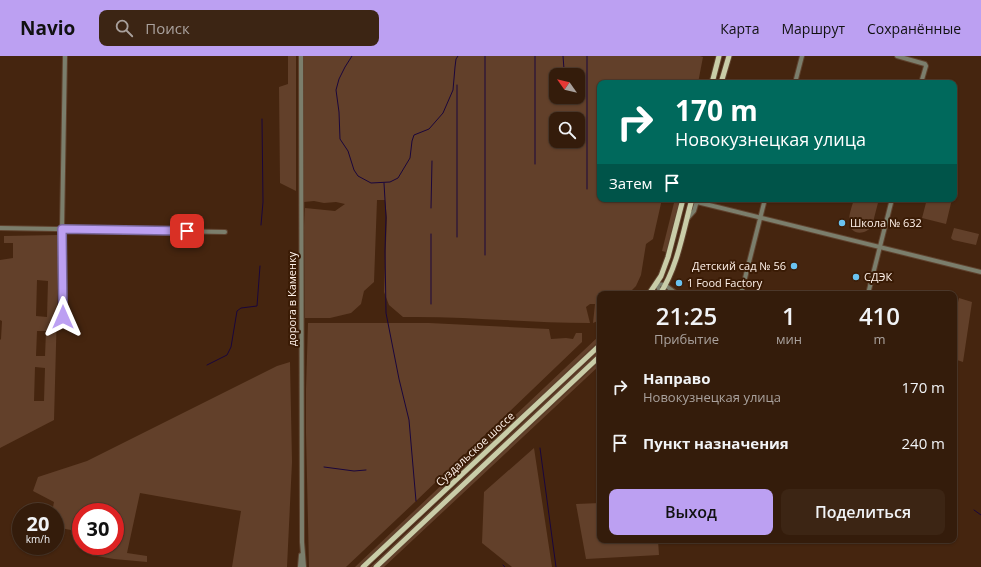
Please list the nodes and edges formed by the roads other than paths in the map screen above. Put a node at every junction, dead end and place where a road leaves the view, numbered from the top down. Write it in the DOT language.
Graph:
graph roads {
  1 [pos="65,56"];
  2 [pos="301,56"];
  3 [pos="719,56"];
  4 [pos="729,56"];
  5 [pos="802,56"];
  6 [pos="897,56"];
  7 [pos="713,80"];
  8 [pos="722,80"];
  9 [pos="796,80"];
  10 [pos="922,80"];
  11 [pos="682,202"];
  12 [pos="694,202"];
  13 [pos="702,202"];
  14 [pos="765,202"];
  15 [pos="891,202"];
  16 [pos="761,218"];
  17 [pos="0,228"];
  18 [pos="62,229"];
  19 [pos="225,232"];
  20 [pos="880,247"];
  21 [pos="981,272"];
  22 [pos="656,284"];
  23 [pos="665,285"];
  24 [pos="651,291"];
  25 [pos="661,291"];
  26 [pos="663,291"];
  27 [pos="673,291"];
  28 [pos="742,291"];
  29 [pos="869,291"];
  30 [pos="63,317"];
  31 [pos="597,348"];
  32 [pos="597,359"];
  33 [pos="302,542"];
  34 [pos="300,567"];
  35 [pos="304,567"];
  36 [pos="363,567"];
  37 [pos="376,567"];
  1 -- 18 [label="street"];
  2 -- 33 [label="street, дорога в Каменку"];
  3 -- 7 [label="main road"];
  4 -- 8 [label="main road"];
  5 -- 9 [label="street"];
  6 -- 10 [label="street"];
  11 -- 22 [label="main road"];
  12 -- 23 [label="main road"];
  13 -- 16 [label="street"];
  14 -- 16 [label="street"];
  15 -- 20 [label="street"];
  16 -- 20 [label="street"];
  16 -- 28 [label="street"];
  17 -- 18 [label="street"];
  18 -- 19 [label="street"];
  18 -- 30 [label="street"];
  20 -- 21 [label="street"];
  20 -- 29 [label="street"];
  22 -- 23 [label="street"];
  22 -- 24 [label="main road"];
  22 -- 25 [label="street"];
  23 -- 26 [label="main road"];
  23 -- 27 [label="street"];
  31 -- 36 [label="main road, Суздальское шоссе"];
  32 -- 37 [label="main road, Суздальское шоссе"];
  33 -- 34 [label="street, дорога в Каменку"];
  33 -- 35 [label="street, дорога в Каменку"];
}
